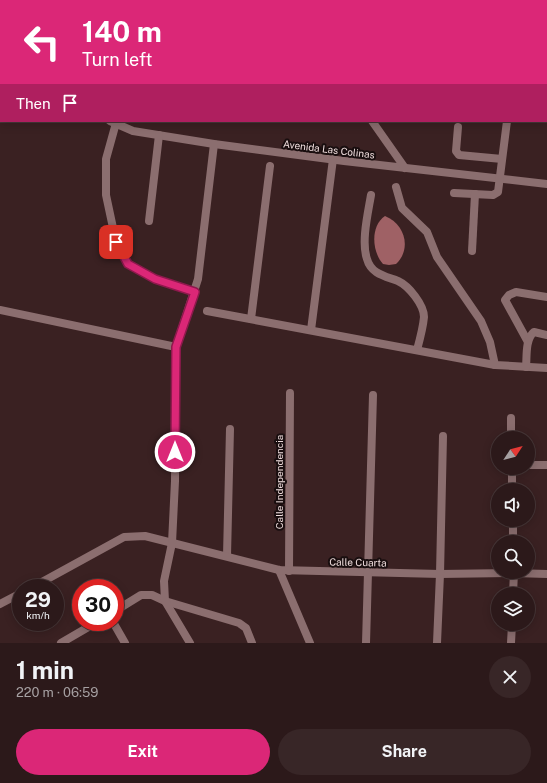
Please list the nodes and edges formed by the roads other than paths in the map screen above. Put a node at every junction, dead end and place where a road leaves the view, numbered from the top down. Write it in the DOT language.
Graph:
graph roads {
  1 [pos="113,122"];
  2 [pos="373,122"];
  3 [pos="507,122"];
  4 [pos="458,127"];
  5 [pos="158,135"];
  6 [pos="214,144"];
  7 [pos="333,159"];
  8 [pos="502,159"];
  9 [pos="270,166"];
  10 [pos="405,168"];
  11 [pos="500,178"];
  12 [pos="547,184"];
  13 [pos="396,188"];
  14 [pos="454,193"];
  15 [pos="475,194"];
  16 [pos="371,195"];
  17 [pos="149,221"];
  18 [pos="472,251"];
  19 [pos="195,292"];
  20 [pos="547,297"];
  21 [pos="0,310"];
  22 [pos="207,311"];
  23 [pos="251,319"];
  24 [pos="311,330"];
  25 [pos="547,335"];
  26 [pos="528,342"];
  27 [pos="176,347"];
  28 [pos="417,350"];
  29 [pos="495,365"];
  30 [pos="526,367"];
  31 [pos="547,368"];
  32 [pos="290,393"];
  33 [pos="373,395"];
  34 [pos="511,418"];
  35 [pos="230,429"];
  36 [pos="511,431"];
  37 [pos="443,436"];
  38 [pos="535,465"];
  39 [pos="547,465"];
  40 [pos="172,543"];
  41 [pos="227,556"];
  42 [pos="279,570"];
  43 [pos="289,571"];
  44 [pos="367,572"];
  45 [pos="491,573"];
  46 [pos="535,573"];
  47 [pos="440,574"];
  48 [pos="547,574"];
  49 [pos="47,579"];
  50 [pos="12,598"];
  51 [pos="166,601"];
  52 [pos="0,604"];
  53 [pos="124,605"];
  54 [pos="81,631"];
  55 [pos="118,631"];
  56 [pos="512,631"];
  57 [pos="61,643"];
  58 [pos="125,643"];
  59 [pos="190,643"];
  60 [pos="252,643"];
  61 [pos="310,643"];
  62 [pos="366,643"];
  63 [pos="437,643"];
  64 [pos="512,643"];
  1 -- 5 [label="street, Avenida Las Colinas"];
  1 -- 19 [label="street"];
  2 -- 10 [label="street"];
  3 -- 8 [label="street"];
  4 -- 8 [label="street"];
  5 -- 6 [label="street, Avenida Las Colinas"];
  5 -- 17 [label="street"];
  6 -- 7 [label="street, Avenida Las Colinas"];
  6 -- 19 [label="street"];
  7 -- 10 [label="street, Avenida Las Colinas"];
  7 -- 24 [label="street"];
  8 -- 11 [label="street"];
  9 -- 23 [label="street"];
  10 -- 11 [label="street, Avenida Las Colinas"];
  11 -- 12 [label="street, Avenida Las Colinas"];
  11 -- 15 [label="street"];
  13 -- 29 [label="street"];
  14 -- 15 [label="street"];
  15 -- 18 [label="street"];
  16 -- 28 [label="street"];
  19 -- 27 [label="street"];
  20 -- 26 [label="street"];
  21 -- 27 [label="street"];
  22 -- 23 [label="street"];
  23 -- 24 [label="street"];
  24 -- 28 [label="street"];
  25 -- 26 [label="street"];
  26 -- 30 [label="street"];
  27 -- 40 [label="street"];
  28 -- 29 [label="street"];
  29 -- 30 [label="street"];
  30 -- 31 [label="street"];
  32 -- 43 [label="street, Calle Independencia"];
  33 -- 44 [label="street"];
  34 -- 36 [label="street"];
  35 -- 41 [label="street"];
  37 -- 47 [label="street"];
  38 -- 39 [label="street"];
  40 -- 41 [label="street, Calle Cuarta"];
  40 -- 49 [label="street, Calle Cuarta"];
  40 -- 51 [label="street"];
  41 -- 42 [label="street, Calle Cuarta"];
  42 -- 43 [label="street, Calle Cuarta"];
  42 -- 61 [label="street"];
  43 -- 44 [label="street, Calle Cuarta"];
  44 -- 47 [label="street, Calle Cuarta"];
  44 -- 62 [label="street"];
  45 -- 47 [label="street, Calle Cuarta"];
  46 -- 48 [label="street, Calle Cuarta"];
  47 -- 63 [label="street"];
  50 -- 52 [label="street"];
  51 -- 53 [label="street"];
  51 -- 59 [label="street"];
  51 -- 60 [label="street"];
  54 -- 57 [label="street"];
  55 -- 58 [label="street"];
  56 -- 64 [label="street"];
}
